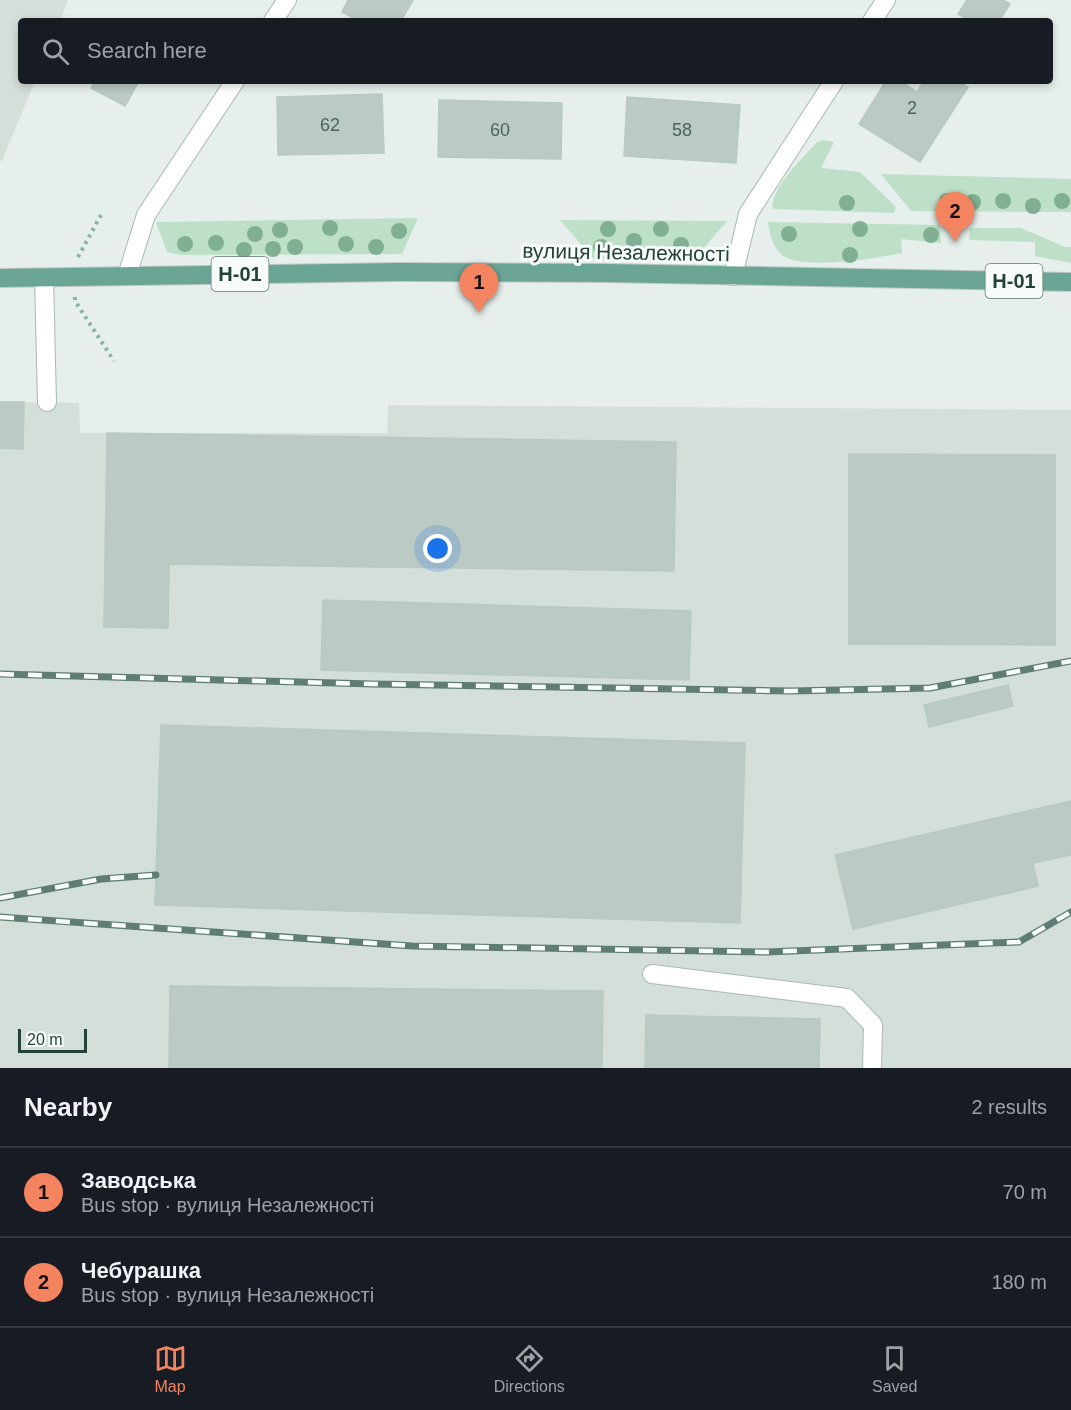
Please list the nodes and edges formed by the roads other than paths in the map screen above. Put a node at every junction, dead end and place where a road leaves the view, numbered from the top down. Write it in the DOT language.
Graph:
graph roads {
  1 [pos="287,0"];
  2 [pos="886,0"];
  3 [pos="275,18"];
  4 [pos="874,18"];
  5 [pos="232,84"];
  6 [pos="832,84"];
  7 [pos="127,276"];
  8 [pos="733,276"];
  9 [pos="0,278"];
  10 [pos="44,278"];
  11 [pos="1071,282"];
  12 [pos="47,402"];
  13 [pos="652,974"];
  14 [pos="872,1068"];
  1 -- 3 [label="street"];
  2 -- 4 [label="street"];
  5 -- 7 [label="street"];
  6 -- 8 [label="street"];
  7 -- 8 [label="main road, вулиця Незалежності / Н-01"];
  7 -- 10 [label="main road, вулиця Незалежності / Н-01"];
  8 -- 11 [label="main road, вулиця Незалежності / Н-01"];
  9 -- 10 [label="main road, вулиця Незалежності / Н-01"];
  10 -- 12 [label="street"];
  13 -- 14 [label="street"];
}
